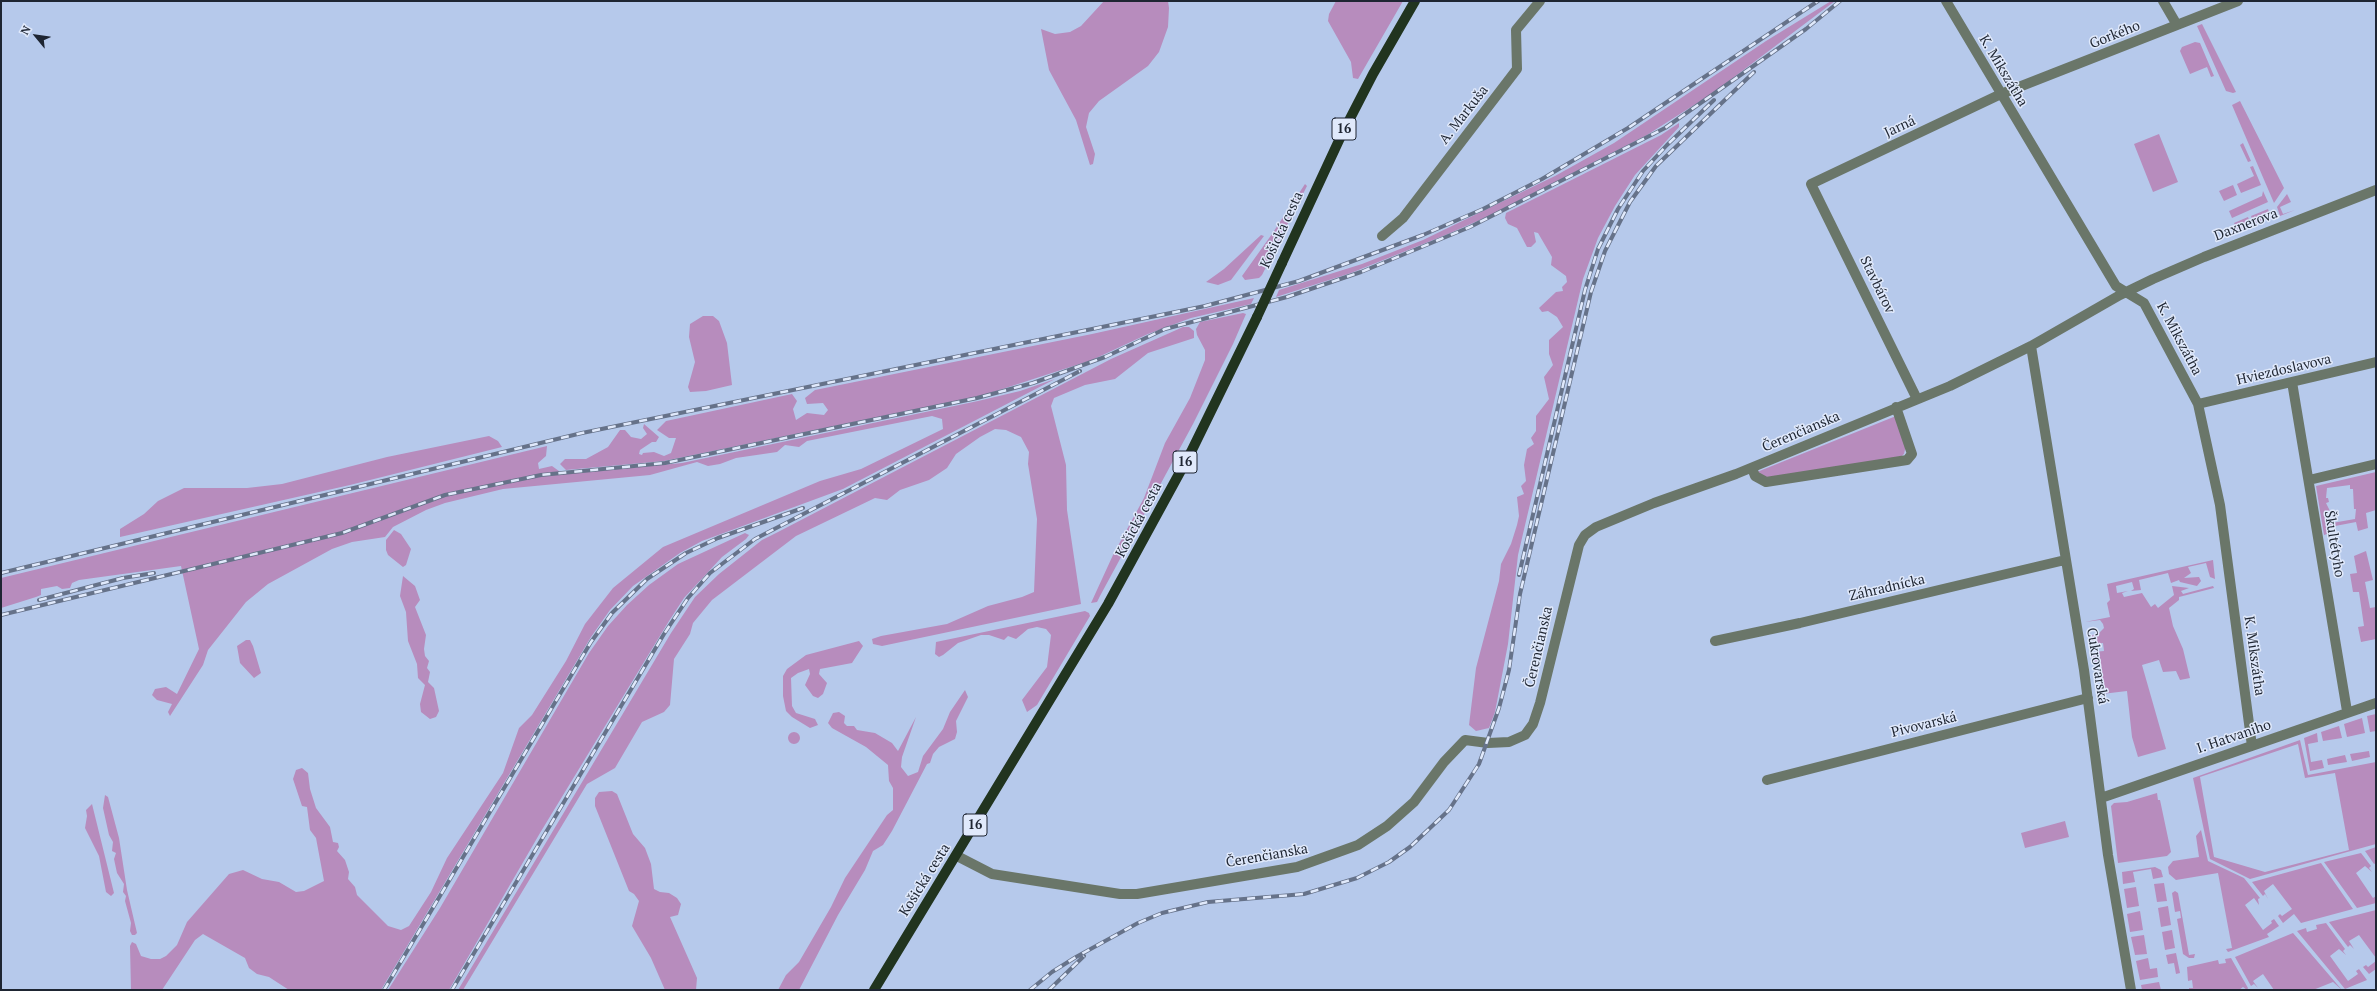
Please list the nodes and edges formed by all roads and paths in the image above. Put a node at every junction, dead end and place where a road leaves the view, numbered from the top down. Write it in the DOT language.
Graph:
graph roads {
  1 [pos="1415,1"];
  2 [pos="1540,1"];
  3 [pos="1946,1"];
  4 [pos="2163,1"];
  5 [pos="2238,1"];
  6 [pos="2178,25"];
  7 [pos="2001,94"];
  8 [pos="1811,184"];
  9 [pos="2376,190"];
  10 [pos="1382,236"];
  11 [pos="2128,292"];
  12 [pos="2032,346"];
  13 [pos="2376,362"];
  14 [pos="2292,382"];
  15 [pos="1917,399"];
  16 [pos="2198,404"];
  17 [pos="1896,407"];
  18 [pos="2376,464"];
  19 [pos="1752,468"];
  20 [pos="2308,480"];
  21 [pos="2065,560"];
  22 [pos="1715,641"];
  23 [pos="2088,698"];
  24 [pos="2376,703"];
  25 [pos="2347,712"];
  26 [pos="2252,746"];
  27 [pos="1767,780"];
  28 [pos="2101,798"];
  29 [pos="957,856"];
  30 [pos="874,990"];
  31 [pos="2131,990"];
  1 -- 29 [label="main road, Košická cesta / 16, bridge"];
  2 -- 10 [label="street, A. Markuša"];
  3 -- 7 [label="street, K. Mikszátha"];
  4 -- 6 [label="street"];
  5 -- 6 [label="street, Gorkého"];
  6 -- 7 [label="street, Gorkého"];
  7 -- 8 [label="street, Jarná"];
  7 -- 11 [label="street, K. Mikszátha"];
  8 -- 15 [label="street, Stavbárov"];
  9 -- 11 [label="street, Daxnerova"];
  11 -- 12 [label="street, Čerenčianska"];
  11 -- 16 [label="street, K. Mikszátha"];
  12 -- 15 [label="street, Čerenčianska"];
  12 -- 21 [label="street, Cukrovarská"];
  13 -- 14 [label="street, Hviezdoslavova"];
  14 -- 16 [label="street, Hviezdoslavova"];
  14 -- 20 [label="street, Škultétyho"];
  15 -- 17 [label="street, Čerenčianska"];
  16 -- 26 [label="street, K. Mikszátha"];
  17 -- 19 [label="street, Čerenčianska"];
  17 -- 19 [label="street"];
  18 -- 20 [label="street"];
  19 -- 29 [label="street, Čerenčianska"];
  20 -- 25 [label="street, Škultétyho"];
  21 -- 22 [label="street, Záhradnícka"];
  21 -- 23 [label="street, Cukrovarská"];
  23 -- 27 [label="street, Pivovarská"];
  23 -- 28 [label="street, Cukrovarská"];
  24 -- 25 [label="street, I. Hatvaniho"];
  25 -- 26 [label="street, I. Hatvaniho"];
  26 -- 28 [label="street, I. Hatvaniho"];
  28 -- 31 [label="street, Cukrovarská"];
  29 -- 30 [label="main road, Košická cesta / 16"];
}
